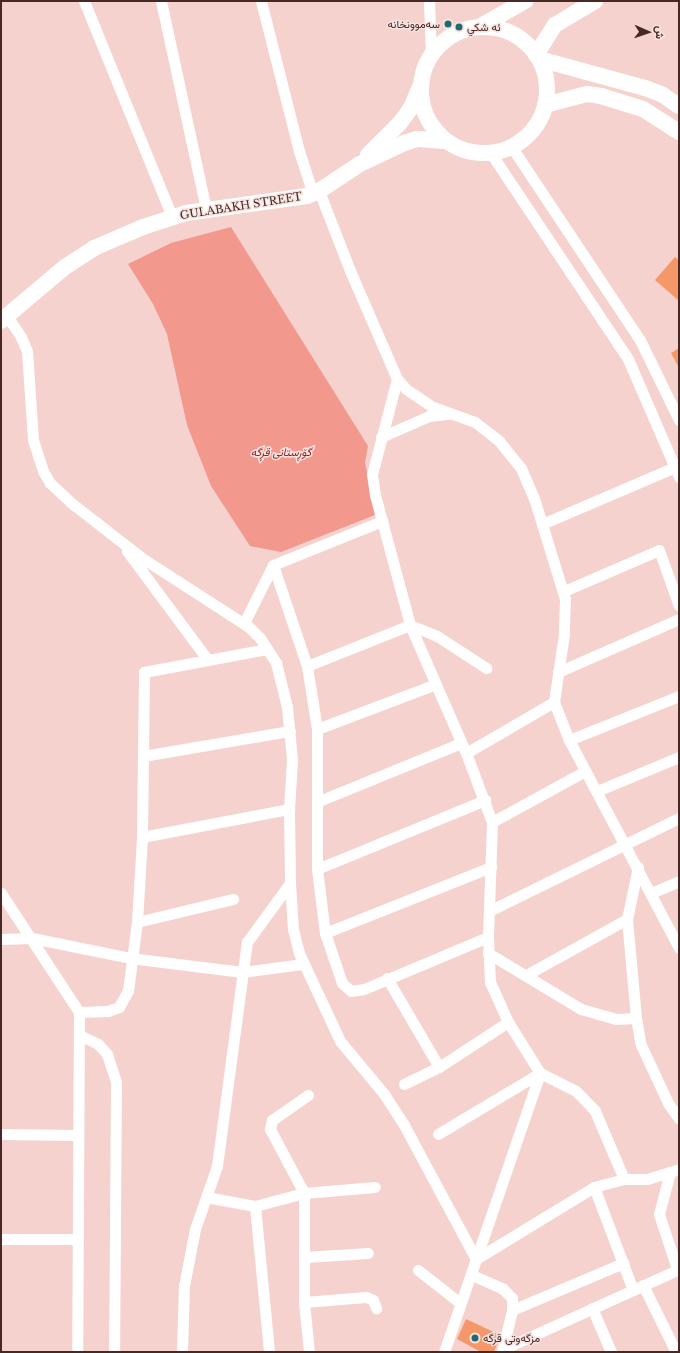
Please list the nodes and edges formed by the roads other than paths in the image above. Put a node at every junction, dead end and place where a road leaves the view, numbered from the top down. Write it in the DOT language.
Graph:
graph roads {
  1 [pos="84,1"];
  2 [pos="161,1"];
  3 [pos="261,1"];
  4 [pos="429,1"];
  5 [pos="525,1"];
  6 [pos="595,1"];
  7 [pos="481,26"];
  8 [pos="431,56"];
  9 [pos="538,57"];
  10 [pos="420,87"];
  11 [pos="545,105"];
  12 [pos="679,106"];
  13 [pos="679,132"];
  14 [pos="445,141"];
  15 [pos="511,146"];
  16 [pos="490,152"];
  17 [pos="360,164"];
  18 [pos="316,193"];
  19 [pos="206,210"];
  20 [pos="172,217"];
  21 [pos="4,318"];
  22 [pos="398,379"];
  23 [pos="447,414"];
  24 [pos="679,420"];
  25 [pos="381,437"];
  26 [pos="677,472"];
  27 [pos="382,521"];
  28 [pos="542,524"];
  29 [pos="118,539"];
  30 [pos="273,565"];
  31 [pos="564,591"];
  32 [pos="679,606"];
  33 [pos="679,619"];
  34 [pos="244,623"];
  35 [pos="410,624"];
  36 [pos="267,649"];
  37 [pos="208,660"];
  38 [pos="307,666"];
  39 [pos="486,668"];
  40 [pos="558,672"];
  41 [pos="436,684"];
  42 [pos="679,696"];
  43 [pos="554,702"];
  44 [pos="317,729"];
  45 [pos="290,731"];
  46 [pos="569,740"];
  47 [pos="464,748"];
  48 [pos="143,756"];
  49 [pos="679,757"];
  50 [pos="585,771"];
  51 [pos="597,791"];
  52 [pos="485,800"];
  53 [pos="319,801"];
  54 [pos="289,809"];
  55 [pos="679,818"];
  56 [pos="492,822"];
  57 [pos="142,837"];
  58 [pos="626,844"];
  59 [pos="491,867"];
  60 [pos="638,868"];
  61 [pos="317,869"];
  62 [pos="679,881"];
  63 [pos="290,883"];
  64 [pos="1,893"];
  65 [pos="651,893"];
  66 [pos="233,899"];
  67 [pos="489,911"];
  68 [pos="627,919"];
  69 [pos="137,922"];
  70 [pos="325,933"];
  71 [pos="488,937"];
  72 [pos="32,938"];
  73 [pos="1,939"];
  74 [pos="679,948"];
  75 [pos="488,953"];
  76 [pos="130,958"];
  77 [pos="303,964"];
  78 [pos="242,972"];
  79 [pos="526,974"];
  80 [pos="387,978"];
  81 [pos="79,1012"];
  82 [pos="636,1018"];
  83 [pos="508,1022"];
  84 [pos="79,1035"];
  85 [pos="439,1067"];
  86 [pos="540,1073"];
  87 [pos="404,1084"];
  88 [pos="308,1095"];
  89 [pos="679,1119"];
  90 [pos="1,1134"];
  91 [pos="438,1134"];
  92 [pos="78,1136"];
  93 [pos="675,1170"];
  94 [pos="624,1179"];
  95 [pos="375,1187"];
  96 [pos="594,1187"];
  97 [pos="304,1193"];
  98 [pos="206,1197"];
  99 [pos="255,1206"];
  100 [pos="1,1239"];
  101 [pos="78,1239"];
  102 [pos="368,1253"];
  103 [pos="305,1257"];
  104 [pos="476,1259"];
  105 [pos="623,1263"];
  106 [pos="678,1269"];
  107 [pos="418,1270"];
  108 [pos="472,1275"];
  109 [pos="638,1288"];
  110 [pos="304,1302"];
  111 [pos="460,1303"];
  112 [pos="376,1308"];
  113 [pos="592,1308"];
  114 [pos="512,1310"];
  115 [pos="503,1350"];
  116 [pos="78,1352"];
  117 [pos="114,1352"];
  118 [pos="182,1352"];
  119 [pos="269,1352"];
  120 [pos="309,1352"];
  121 [pos="444,1352"];
  122 [pos="611,1352"];
  123 [pos="676,1352"];
  1 -- 20 [label="street"];
  2 -- 19 [label="street"];
  3 -- 18 [label="street"];
  4 -- 8 [label="street"];
  5 -- 7 [label="street"];
  6 -- 9 [label="street"];
  7 -- 8 [label="street"];
  7 -- 9 [label="street"];
  8 -- 10 [label="street"];
  9 -- 11 [label="street"];
  9 -- 12 [label="street"];
  10 -- 14 [label="street"];
  10 -- 17 [label="street, GULABAKH STREET"];
  11 -- 13 [label="street"];
  11 -- 15 [label="street"];
  14 -- 16 [label="street"];
  14 -- 17 [label="street, GULABAKH STREET"];
  15 -- 16 [label="street"];
  15 -- 24 [label="street"];
  16 -- 26 [label="street"];
  17 -- 18 [label="street, GULABAKH STREET"];
  18 -- 19 [label="street, GULABAKH STREET"];
  18 -- 22 [label="street"];
  19 -- 20 [label="street, GULABAKH STREET"];
  20 -- 21 [label="street, GULABAKH STREET"];
  21 -- 29 [label="street"];
  22 -- 23 [label="street"];
  22 -- 25 [label="street"];
  23 -- 25 [label="street"];
  23 -- 28 [label="street"];
  25 -- 27 [label="street"];
  26 -- 28 [label="street"];
  27 -- 30 [label="street"];
  27 -- 35 [label="street"];
  28 -- 31 [label="street"];
  29 -- 34 [label="street"];
  29 -- 37 [label="street"];
  30 -- 34 [label="street"];
  30 -- 38 [label="street"];
  31 -- 32 [label="street"];
  31 -- 40 [label="street"];
  33 -- 40 [label="street"];
  34 -- 36 [label="street"];
  35 -- 38 [label="street"];
  35 -- 39 [label="street"];
  35 -- 41 [label="street"];
  36 -- 37 [label="street"];
  36 -- 45 [label="street"];
  37 -- 48 [label="street"];
  38 -- 44 [label="street"];
  40 -- 43 [label="street"];
  41 -- 44 [label="street"];
  41 -- 47 [label="street"];
  42 -- 46 [label="street"];
  43 -- 46 [label="street"];
  43 -- 47 [label="street"];
  44 -- 53 [label="street"];
  45 -- 48 [label="street"];
  45 -- 54 [label="street"];
  46 -- 50 [label="street"];
  47 -- 52 [label="street"];
  47 -- 53 [label="street"];
  48 -- 57 [label="street"];
  49 -- 51 [label="street"];
  50 -- 51 [label="street"];
  50 -- 56 [label="street"];
  51 -- 58 [label="street"];
  52 -- 56 [label="street"];
  52 -- 61 [label="street"];
  53 -- 61 [label="street"];
  54 -- 57 [label="street"];
  54 -- 63 [label="street"];
  55 -- 58 [label="street"];
  56 -- 59 [label="street"];
  57 -- 69 [label="street"];
  58 -- 60 [label="street"];
  58 -- 67 [label="street"];
  59 -- 67 [label="street"];
  59 -- 70 [label="street"];
  60 -- 65 [label="street"];
  60 -- 68 [label="street"];
  61 -- 70 [label="street"];
  62 -- 65 [label="street"];
  63 -- 77 [label="street"];
  63 -- 78 [label="street"];
  64 -- 72 [label="street"];
  65 -- 74 [label="street"];
  66 -- 69 [label="street"];
  67 -- 71 [label="street"];
  68 -- 79 [label="street"];
  68 -- 82 [label="street"];
  69 -- 76 [label="street"];
  70 -- 80 [label="street"];
  71 -- 75 [label="street"];
  71 -- 80 [label="street"];
  72 -- 73 [label="street"];
  72 -- 76 [label="street"];
  72 -- 81 [label="street"];
  75 -- 79 [label="street"];
  75 -- 83 [label="street"];
  76 -- 78 [label="street"];
  76 -- 81 [label="street"];
  77 -- 78 [label="street"];
  77 -- 104 [label="street"];
  78 -- 98 [label="street"];
  79 -- 82 [label="street"];
  80 -- 85 [label="street"];
  81 -- 84 [label="street"];
  82 -- 89 [label="street"];
  83 -- 85 [label="street"];
  83 -- 86 [label="street"];
  84 -- 92 [label="street"];
  84 -- 117 [label="street"];
  85 -- 87 [label="street"];
  86 -- 91 [label="street"];
  86 -- 94 [label="street"];
  86 -- 104 [label="street"];
  88 -- 97 [label="street"];
  90 -- 92 [label="street"];
  92 -- 101 [label="street"];
  93 -- 94 [label="street"];
  93 -- 106 [label="street"];
  94 -- 96 [label="street"];
  95 -- 97 [label="street"];
  96 -- 104 [label="street"];
  96 -- 105 [label="street"];
  97 -- 99 [label="street"];
  97 -- 103 [label="street"];
  98 -- 99 [label="street"];
  98 -- 118 [label="street"];
  99 -- 119 [label="street"];
  100 -- 101 [label="street"];
  101 -- 116 [label="street"];
  102 -- 103 [label="street"];
  103 -- 110 [label="street"];
  104 -- 108 [label="street"];
  105 -- 109 [label="street"];
  105 -- 114 [label="street"];
  106 -- 109 [label="street"];
  107 -- 111 [label="street"];
  108 -- 111 [label="street"];
  108 -- 114 [label="street"];
  109 -- 113 [label="street"];
  109 -- 123 [label="street"];
  110 -- 112 [label="street"];
  110 -- 120 [label="street"];
  111 -- 121 [label="street"];
  113 -- 115 [label="street"];
  113 -- 122 [label="street"];
  114 -- 115 [label="street"];
}
